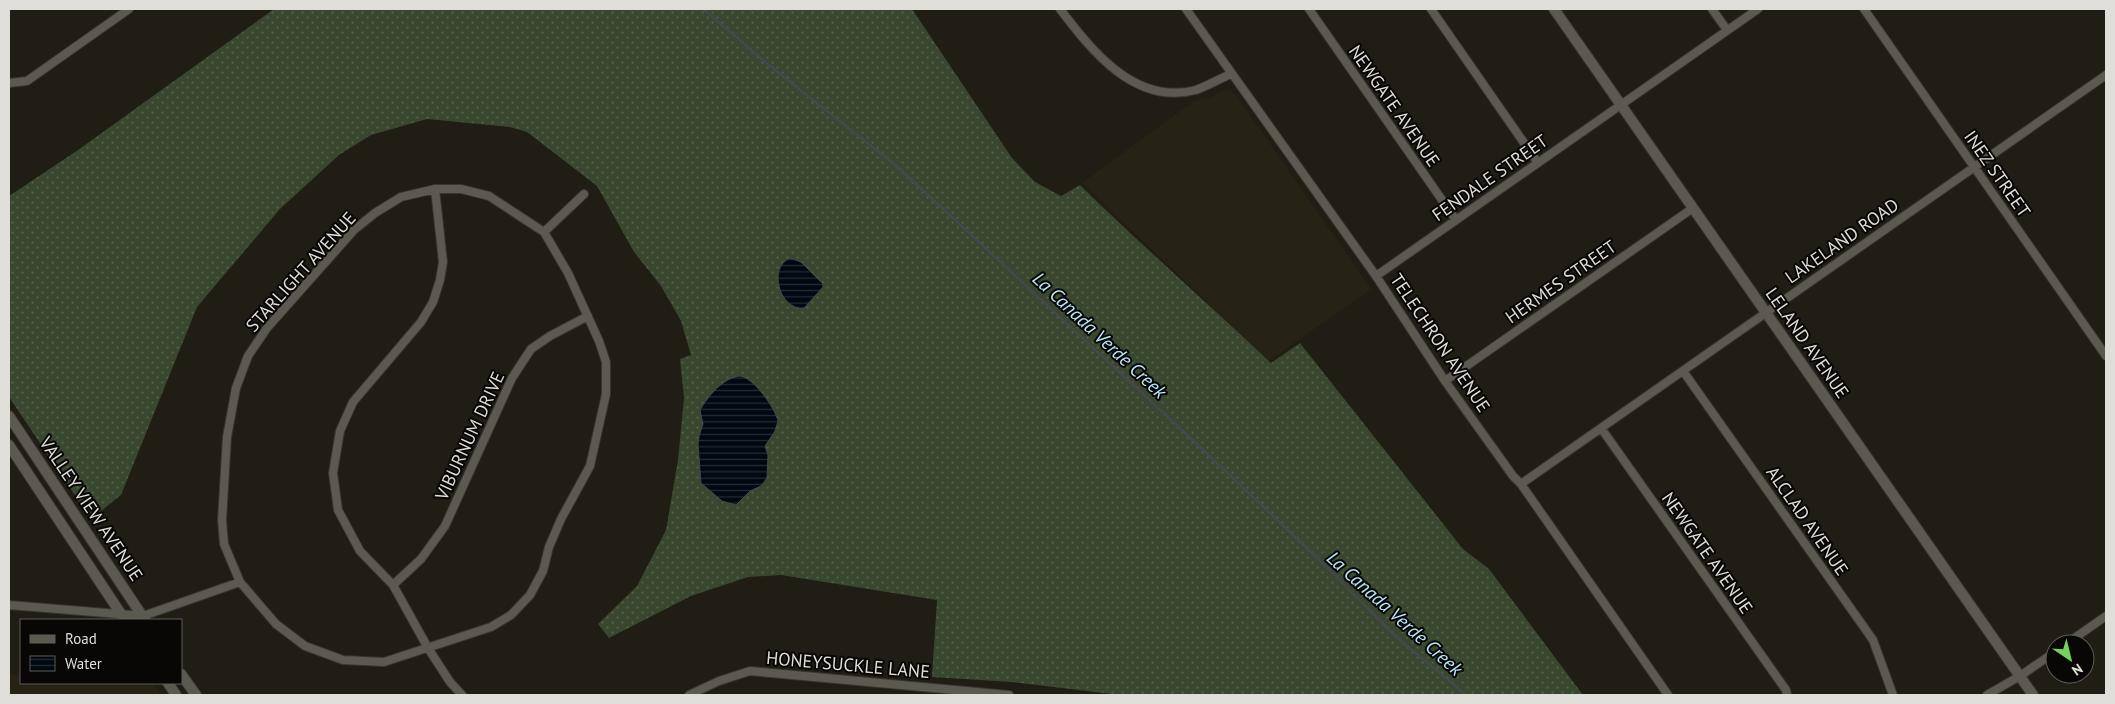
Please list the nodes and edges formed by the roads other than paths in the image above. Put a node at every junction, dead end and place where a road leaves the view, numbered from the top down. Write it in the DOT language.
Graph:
graph roads {
  1 [pos="129,9"];
  2 [pos="1060,9"];
  3 [pos="1186,9"];
  4 [pos="1308,9"];
  5 [pos="1431,9"];
  6 [pos="1554,9"];
  7 [pos="1712,9"];
  8 [pos="1758,9"];
  9 [pos="1864,9"];
  10 [pos="1728,30"];
  11 [pos="1231,74"];
  12 [pos="2106,74"];
  13 [pos="9,84"];
  14 [pos="1621,105"];
  15 [pos="1538,162"];
  16 [pos="1974,167"];
  17 [pos="435,188"];
  18 [pos="584,194"];
  19 [pos="1693,208"];
  20 [pos="1456,220"];
  21 [pos="544,232"];
  22 [pos="1376,276"];
  23 [pos="1766,313"];
  24 [pos="588,316"];
  25 [pos="2106,356"];
  26 [pos="1683,371"];
  27 [pos="1445,381"];
  28 [pos="9,416"];
  29 [pos="1601,428"];
  30 [pos="9,445"];
  31 [pos="1522,484"];
  32 [pos="240,582"];
  33 [pos="393,585"];
  34 [pos="9,605"];
  35 [pos="2106,616"];
  36 [pos="123,618"];
  37 [pos="144,618"];
  38 [pos="2080,634"];
  39 [pos="428,648"];
  40 [pos="2045,659"];
  41 [pos="182,675"];
  42 [pos="2020,676"];
  43 [pos="169,684"];
  44 [pos="176,695"];
  45 [pos="196,695"];
  46 [pos="462,695"];
  47 [pos="689,695"];
  48 [pos="1009,695"];
  49 [pos="1668,695"];
  50 [pos="1787,695"];
  51 [pos="1893,695"];
  52 [pos="1987,695"];
  53 [pos="2033,695"];
  1 -- 13 [label="street"];
  2 -- 11 [label="street"];
  3 -- 11 [label="street, TELECHRON AVENUE"];
  4 -- 20 [label="street, NEWGATE AVENUE"];
  5 -- 15 [label="street"];
  6 -- 14 [label="street, LELAND AVENUE"];
  7 -- 10 [label="street"];
  8 -- 10 [label="street, FENDALE STREET"];
  9 -- 16 [label="street, INEZ STREET"];
  10 -- 14 [label="street, FENDALE STREET"];
  11 -- 22 [label="street, TELECHRON AVENUE"];
  12 -- 16 [label="street, LAKELAND ROAD"];
  14 -- 15 [label="street, FENDALE STREET"];
  14 -- 19 [label="street, LELAND AVENUE"];
  15 -- 20 [label="street, FENDALE STREET"];
  16 -- 23 [label="street, LAKELAND ROAD"];
  16 -- 25 [label="street, INEZ STREET"];
  17 -- 21 [label="street, STARLIGHT AVENUE"];
  17 -- 32 [label="street, STARLIGHT AVENUE"];
  17 -- 33 [label="street"];
  18 -- 21 [label="street"];
  19 -- 23 [label="street, LELAND AVENUE"];
  19 -- 27 [label="street, HERMES STREET"];
  20 -- 22 [label="street, FENDALE STREET"];
  21 -- 24 [label="street, STARLIGHT AVENUE"];
  22 -- 27 [label="street, TELECHRON AVENUE"];
  23 -- 26 [label="street, LAKELAND ROAD"];
  23 -- 42 [label="street, LELAND AVENUE"];
  24 -- 33 [label="street, VIBURNUM DRIVE"];
  24 -- 39 [label="street, STARLIGHT AVENUE"];
  26 -- 29 [label="street, LAKELAND ROAD"];
  26 -- 51 [label="street, ALCLAD AVENUE"];
  27 -- 31 [label="street, TELECHRON AVENUE"];
  28 -- 37 [label="street, VALLEY VIEW AVENUE"];
  29 -- 31 [label="street, LAKELAND ROAD"];
  29 -- 50 [label="street, NEWGATE AVENUE"];
  30 -- 36 [label="street, VALLEY VIEW AVENUE"];
  31 -- 49 [label="street, TELECHRON AVENUE"];
  32 -- 37 [label="street"];
  32 -- 39 [label="street, STARLIGHT AVENUE"];
  33 -- 39 [label="street"];
  34 -- 36 [label="street"];
  35 -- 38 [label="street"];
  36 -- 37 [label="street"];
  39 -- 46 [label="street"];
  40 -- 42 [label="street"];
  41 -- 45 [label="street"];
  42 -- 52 [label="street"];
  42 -- 53 [label="street, LELAND AVENUE"];
  43 -- 44 [label="street"];
  47 -- 48 [label="street, HONEYSUCKLE LANE"];
}
